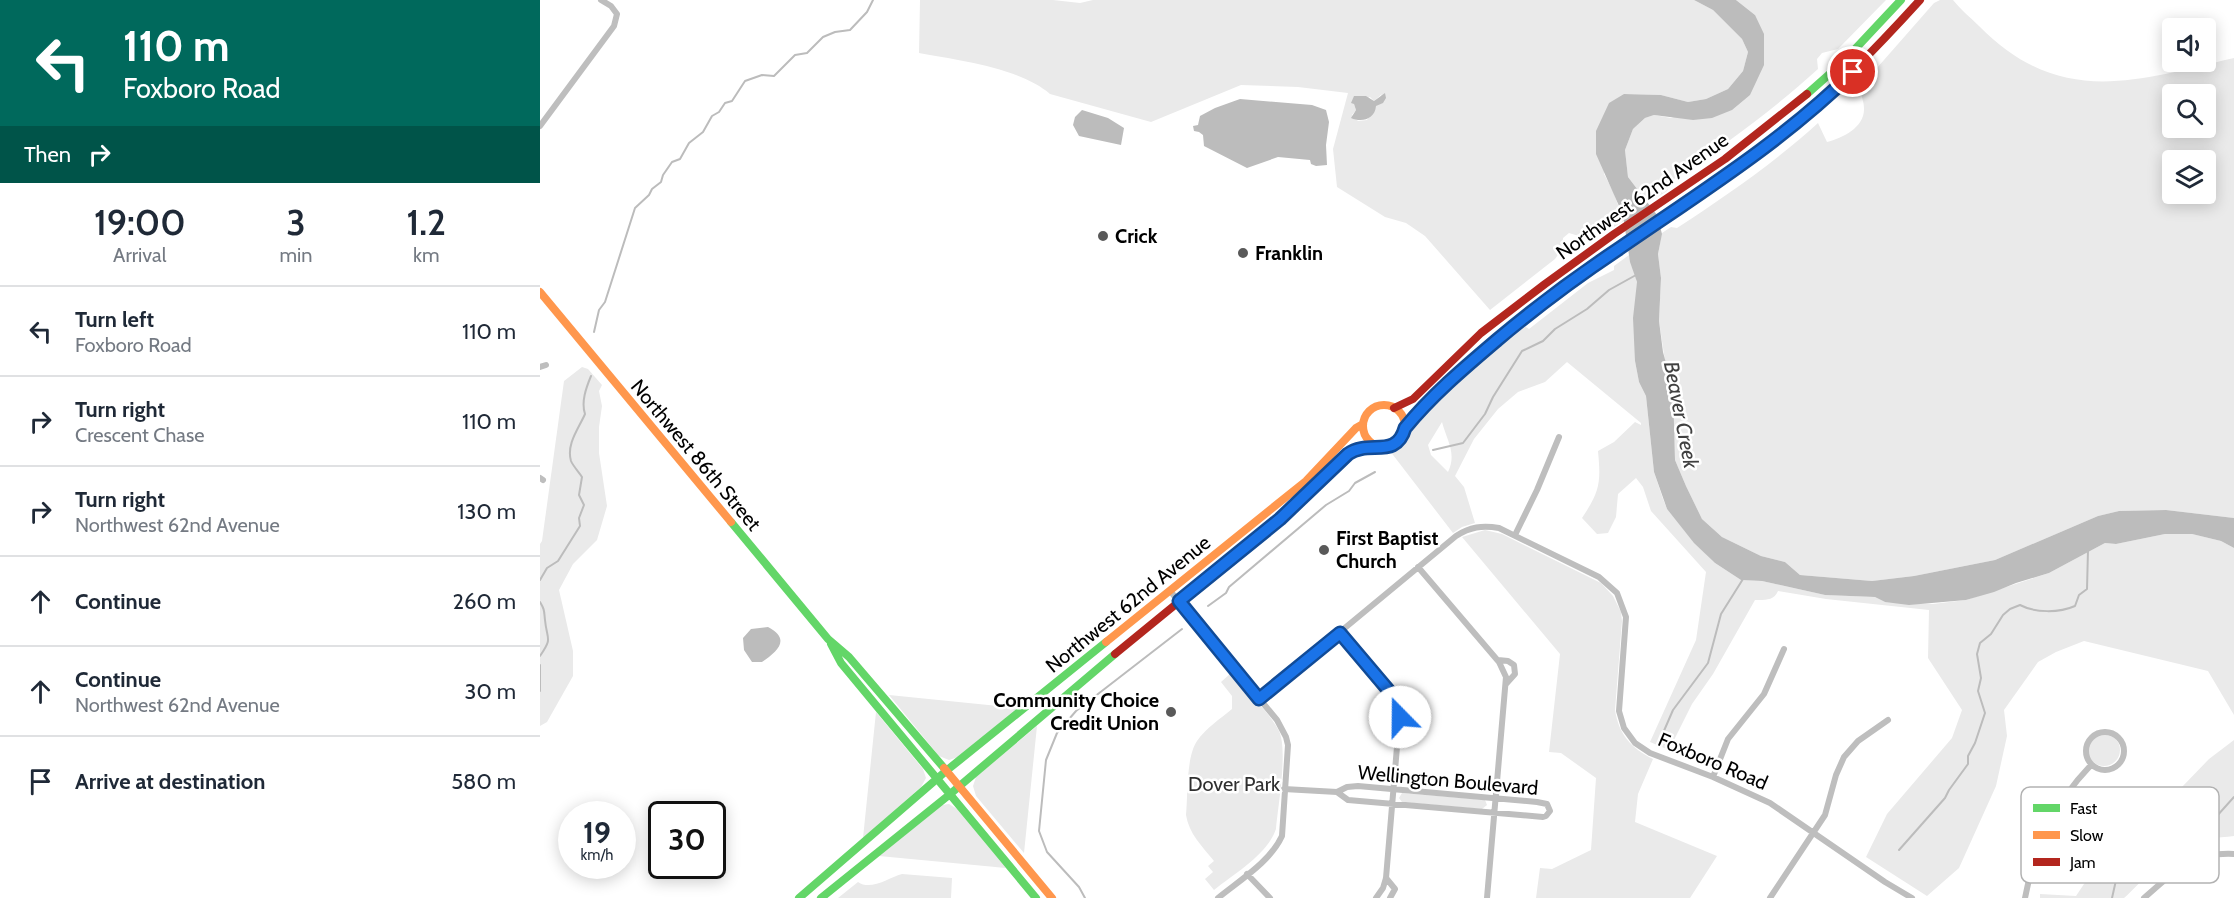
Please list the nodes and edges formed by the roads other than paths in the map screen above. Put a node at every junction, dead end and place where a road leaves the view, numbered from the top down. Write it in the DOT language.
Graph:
graph roads {
  1 [pos="602,0"];
  2 [pos="1901,0"];
  3 [pos="1920,0"];
  4 [pos="540,126"];
  5 [pos="540,293"];
  6 [pos="1394,408"];
  7 [pos="1363,424"];
  8 [pos="1405,428"];
  9 [pos="1558,437"];
  10 [pos="1382,447"];
  11 [pos="1515,535"];
  12 [pos="1418,567"];
  13 [pos="1171,592"];
  14 [pos="1179,601"];
  15 [pos="1340,633"];
  16 [pos="828,639"];
  17 [pos="1784,649"];
  18 [pos="1498,660"];
  19 [pos="1506,684"];
  20 [pos="1392,693"];
  21 [pos="1259,699"];
  22 [pos="1400,717"];
  23 [pos="1888,720"];
  24 [pos="2091,765"];
  25 [pos="946,771"];
  26 [pos="1713,777"];
  27 [pos="936,779"];
  28 [pos="959,786"];
  29 [pos="2072,787"];
  30 [pos="1284,789"];
  31 [pos="1394,789"];
  32 [pos="1337,792"];
  33 [pos="949,795"];
  34 [pos="1496,798"];
  35 [pos="1392,805"];
  36 [pos="1495,813"];
  37 [pos="1813,833"];
  38 [pos="2219,853"];
  39 [pos="2234,854"];
  40 [pos="1247,874"];
  41 [pos="1386,878"];
  42 [pos="2028,883"];
  43 [pos="2161,883"];
  44 [pos="803,897"];
  45 [pos="821,898"];
  46 [pos="1036,898"];
  47 [pos="1052,898"];
  48 [pos="1218,898"];
  49 [pos="1270,898"];
  50 [pos="1376,898"];
  51 [pos="1390,898"];
  52 [pos="1487,898"];
  53 [pos="1770,898"];
  54 [pos="1912,898"];
  55 [pos="2025,898"];
  56 [pos="2144,898"];
  1 -- 4 [label="street"];
  2 -- 6 [label="street, Northwest 62nd Avenue"];
  3 -- 8 [label="street, Northwest 62nd Avenue"];
  5 -- 16 [label="street, Northwest 86th Street"];
  6 -- 7 [label="street"];
  6 -- 8 [label="street"];
  7 -- 10 [label="street"];
  7 -- 13 [label="street, Northwest 62nd Avenue"];
  8 -- 10 [label="street"];
  9 -- 11 [label="street"];
  10 -- 14 [label="street, Northwest 62nd Avenue"];
  11 -- 12 [label="street, Foxboro Road"];
  11 -- 26 [label="street, Foxboro Road"];
  12 -- 15 [label="street, Foxboro Road"];
  12 -- 18 [label="street"];
  13 -- 14 [label="street"];
  13 -- 25 [label="street, Northwest 62nd Avenue"];
  14 -- 21 [label="street"];
  14 -- 28 [label="street, Northwest 62nd Avenue"];
  15 -- 20 [label="street"];
  15 -- 21 [label="street, Foxboro Road"];
  16 -- 25 [label="street, Northwest 86th Street"];
  16 -- 27 [label="street, Northwest 86th Street"];
  17 -- 26 [label="street"];
  18 -- 19 [label="street"];
  18 -- 19 [label="street"];
  19 -- 34 [label="street"];
  20 -- 22 [label="street"];
  20 -- 22 [label="street"];
  21 -- 30 [label="street"];
  22 -- 31 [label="street"];
  23 -- 37 [label="street"];
  24 -- 24 [label="street"];
  24 -- 29 [label="street"];
  25 -- 27 [label="street, Northwest 62nd Avenue"];
  25 -- 28 [label="street, Northwest 86th Street"];
  26 -- 37 [label="street, Foxboro Road"];
  27 -- 33 [label="street, Northwest 86th Street"];
  27 -- 44 [label="street, Northwest 62nd Avenue"];
  28 -- 33 [label="street, Northwest 62nd Avenue"];
  28 -- 47 [label="street, Northwest 86th Street"];
  30 -- 32 [label="street, Wellington Boulevard"];
  30 -- 40 [label="street"];
  31 -- 32 [label="street, Wellington Boulevard"];
  31 -- 34 [label="street, Wellington Boulevard"];
  31 -- 35 [label="street"];
  32 -- 35 [label="street, Wellington Boulevard"];
  33 -- 45 [label="street, Northwest 62nd Avenue"];
  33 -- 46 [label="street, Northwest 86th Street"];
  34 -- 36 [label="street"];
  34 -- 36 [label="street, Wellington Boulevard"];
  35 -- 36 [label="street, Wellington Boulevard"];
  35 -- 41 [label="street"];
  36 -- 52 [label="street"];
  37 -- 53 [label="street"];
  37 -- 54 [label="street, Foxboro Road"];
  38 -- 39 [label="street"];
  40 -- 48 [label="street"];
  40 -- 49 [label="street"];
  41 -- 50 [label="street"];
  41 -- 51 [label="street"];
  42 -- 55 [label="street"];
  43 -- 56 [label="street"];
}
